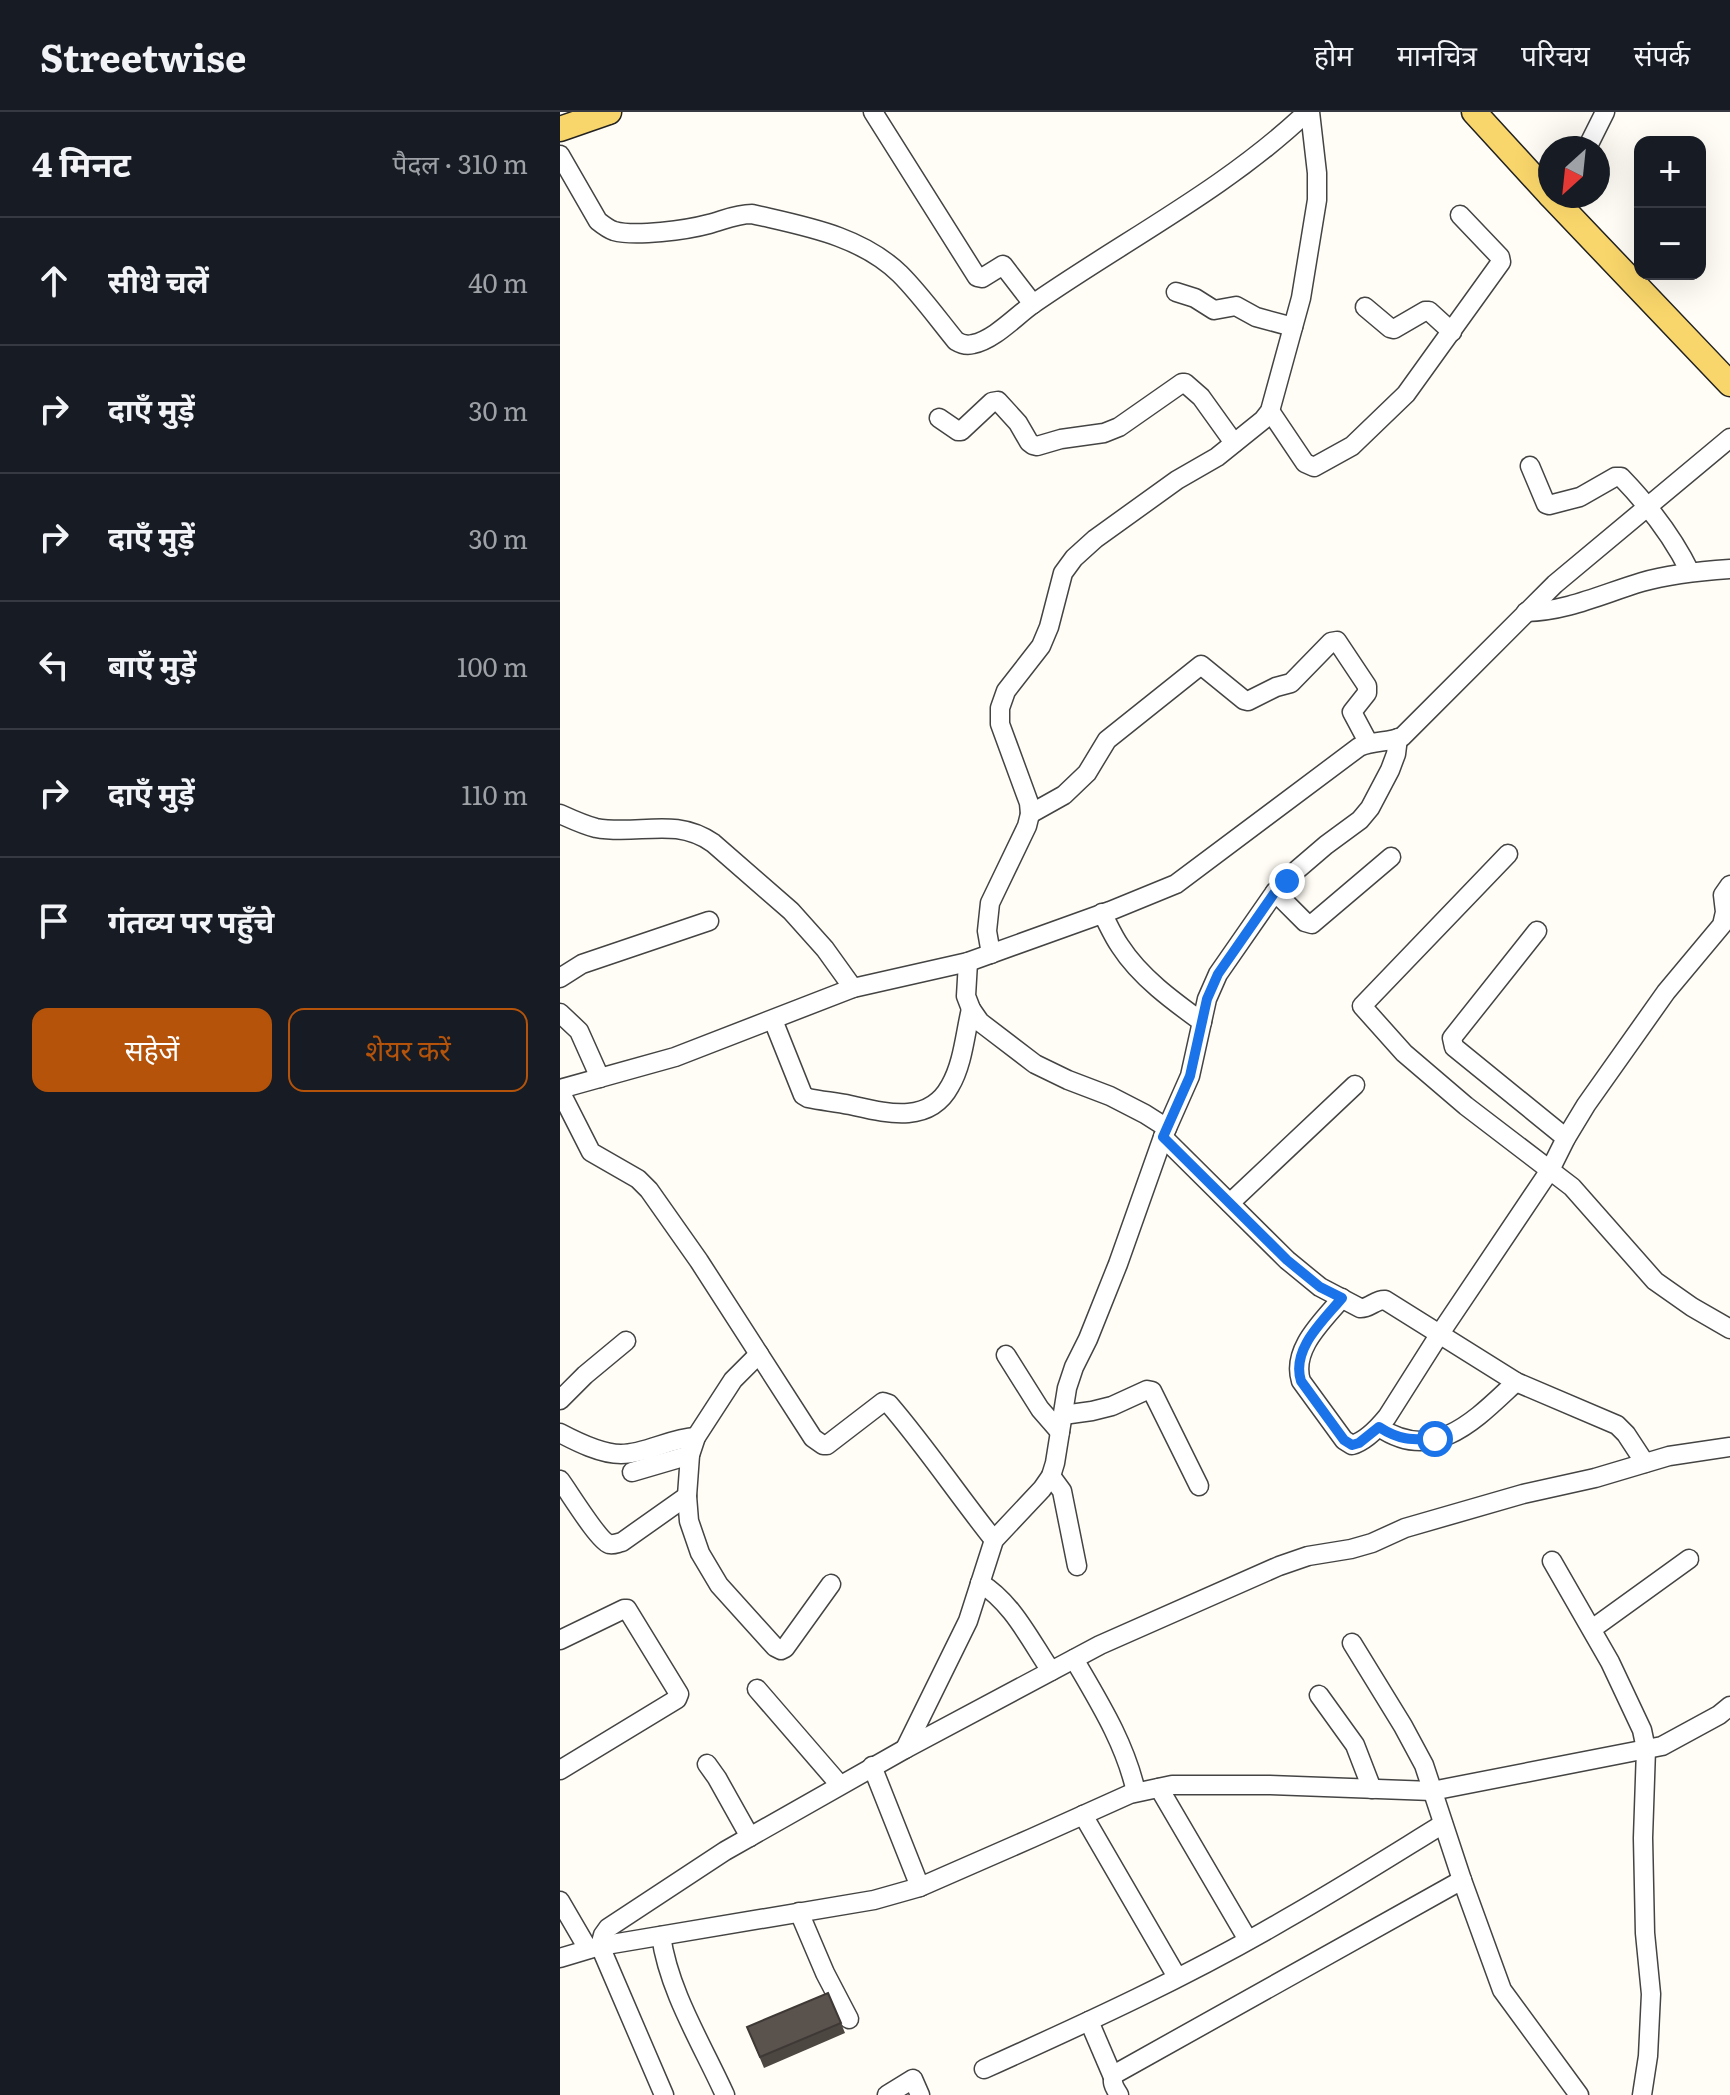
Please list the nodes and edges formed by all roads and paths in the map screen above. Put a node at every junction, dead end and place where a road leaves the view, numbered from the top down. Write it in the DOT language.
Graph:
graph roads {
  1 [pos="609,112"];
  2 [pos="873,112"];
  3 [pos="1308,112"];
  4 [pos="1474,112"];
  5 [pos="1605,112"];
  6 [pos="560,129"];
  7 [pos="1593,136"];
  8 [pos="560,155"];
  9 [pos="1538,183"];
  10 [pos="1562,208"];
  11 [pos="1460,215"];
  12 [pos="1176,292"];
  13 [pos="1033,304"];
  14 [pos="1365,307"];
  15 [pos="1293,327"];
  16 [pos="1452,332"];
  17 [pos="1729,380"];
  18 [pos="1270,411"];
  19 [pos="939,418"];
  20 [pos="1730,438"];
  21 [pos="1234,443"];
  22 [pos="1530,466"];
  23 [pos="1648,505"];
  24 [pos="1730,569"];
  25 [pos="1690,572"];
  26 [pos="1526,612"];
  27 [pos="1398,738"];
  28 [pos="1368,742"];
  29 [pos="560,814"];
  30 [pos="1030,814"];
  31 [pos="1508,854"];
  32 [pos="1391,857"];
  33 [pos="1730,885"];
  34 [pos="1275,892"];
  35 [pos="1102,913"];
  36 [pos="709,921"];
  37 [pos="1537,931"];
  38 [pos="991,954"];
  39 [pos="968,962"];
  40 [pos="560,978"];
  41 [pos="853,988"];
  42 [pos="971,1009"];
  43 [pos="560,1013"];
  44 [pos="773,1020"];
  45 [pos="1202,1022"];
  46 [pos="600,1078"];
  47 [pos="1355,1085"];
  48 [pos="560,1090"];
  49 [pos="1165,1132"];
  50 [pos="1566,1138"];
  51 [pos="1550,1170"];
  52 [pos="1230,1203"];
  53 [pos="1342,1298"];
  54 [pos="1730,1329"];
  55 [pos="1439,1335"];
  56 [pos="626,1341"];
  57 [pos="759,1354"];
  58 [pos="1006,1355"];
  59 [pos="1516,1382"];
  60 [pos="560,1400"];
  61 [pos="1062,1423"];
  62 [pos="1379,1427"];
  63 [pos="560,1433"];
  64 [pos="693,1446"];
  65 [pos="1730,1447"];
  66 [pos="1645,1463"];
  67 [pos="632,1472"];
  68 [pos="1051,1476"];
  69 [pos="560,1480"];
  70 [pos="1199,1486"];
  71 [pos="687,1496"];
  72 [pos="994,1540"];
  73 [pos="1689,1559"];
  74 [pos="1552,1561"];
  75 [pos="1077,1566"];
  76 [pos="980,1583"];
  77 [pos="831,1584"];
  78 [pos="1592,1629"];
  79 [pos="560,1640"];
  80 [pos="1352,1643"];
  81 [pos="1074,1659"];
  82 [pos="1051,1671"];
  83 [pos="757,1689"];
  84 [pos="1319,1695"];
  85 [pos="1730,1706"];
  86 [pos="905,1749"];
  87 [pos="1646,1749"];
  88 [pos="707,1764"];
  89 [pos="872,1766"];
  90 [pos="560,1770"];
  91 [pos="840,1785"];
  92 [pos="1159,1788"];
  93 [pos="1372,1789"];
  94 [pos="1432,1791"];
  95 [pos="1136,1792"];
  96 [pos="1083,1815"];
  97 [pos="1443,1824"];
  98 [pos="750,1837"];
  99 [pos="1462,1880"];
  100 [pos="920,1887"];
  101 [pos="560,1901"];
  102 [pos="799,1912"];
  103 [pos="661,1936"];
  104 [pos="1248,1940"];
  105 [pos="594,1947"];
  106 [pos="560,1958"];
  107 [pos="1177,1977"];
  108 [pos="849,2019"];
  109 [pos="1089,2021"];
  110 [pos="984,2069"];
  111 [pos="1116,2086"];
  112 [pos="664,2095"];
  113 [pos="725,2095"];
  114 [pos="887,2095"];
  115 [pos="920,2095"];
  116 [pos="1579,2095"];
  117 [pos="1642,2095"];
  1 -- 6 [label="main road"];
  2 -- 13 [label="street"];
  3 -- 13 [label="street"];
  3 -- 15 [label="street"];
  4 -- 9 [label="main road"];
  5 -- 7 [label="street"];
  8 -- 13 [label="street"];
  10 -- 17 [label="main road"];
  11 -- 16 [label="street"];
  12 -- 15 [label="street"];
  14 -- 16 [label="street"];
  15 -- 18 [label="street"];
  16 -- 18 [label="street"];
  18 -- 21 [label="street"];
  19 -- 21 [label="street"];
  20 -- 23 [label="street"];
  21 -- 30 [label="street"];
  22 -- 23 [label="street"];
  23 -- 25 [label="street"];
  23 -- 26 [label="street"];
  24 -- 25 [label="street"];
  25 -- 26 [label="street"];
  26 -- 27 [label="street"];
  27 -- 28 [label="street"];
  27 -- 34 [label="street"];
  28 -- 30 [label="street"];
  28 -- 35 [label="street"];
  29 -- 41 [label="street"];
  30 -- 38 [label="street"];
  31 -- 51 [label="street"];
  32 -- 34 [label="street"];
  33 -- 50 [label="street"];
  34 -- 45 [label="street"];
  35 -- 38 [label="street"];
  35 -- 45 [label="street"];
  36 -- 40 [label="street"];
  37 -- 50 [label="street"];
  38 -- 39 [label="street"];
  39 -- 41 [label="street"];
  39 -- 42 [label="street"];
  41 -- 44 [label="street"];
  42 -- 44 [label="street"];
  42 -- 49 [label="street"];
  43 -- 46 [label="street"];
  44 -- 46 [label="street"];
  45 -- 49 [label="street"];
  46 -- 48 [label="street"];
  47 -- 52 [label="street"];
  48 -- 57 [label="street"];
  49 -- 52 [label="street"];
  49 -- 61 [label="street"];
  50 -- 51 [label="street"];
  51 -- 54 [label="street"];
  51 -- 55 [label="street"];
  52 -- 53 [label="street"];
  53 -- 55 [label="street"];
  53 -- 62 [label="street"];
  55 -- 59 [label="street"];
  55 -- 62 [label="street"];
  56 -- 60 [label="street"];
  57 -- 64 [label="street"];
  57 -- 72 [label="street"];
  58 -- 61 [label="street"];
  59 -- 62 [label="street"];
  59 -- 66 [label="street"];
  61 -- 68 [label="street"];
  61 -- 70 [label="street"];
  63 -- 64 [label="street"];
  64 -- 67 [label="street"];
  64 -- 71 [label="street"];
  65 -- 66 [label="street"];
  66 -- 81 [label="street"];
  68 -- 72 [label="street"];
  68 -- 75 [label="street"];
  69 -- 71 [label="street"];
  71 -- 77 [label="street"];
  72 -- 76 [label="street"];
  73 -- 78 [label="street"];
  74 -- 78 [label="street"];
  76 -- 82 [label="street"];
  76 -- 86 [label="street"];
  78 -- 87 [label="street"];
  79 -- 90 [label="street"];
  80 -- 94 [label="street"];
  81 -- 82 [label="street"];
  81 -- 95 [label="street"];
  82 -- 86 [label="street"];
  83 -- 91 [label="street"];
  84 -- 93 [label="street"];
  85 -- 87 [label="street"];
  86 -- 89 [label="street"];
  87 -- 94 [label="street"];
  87 -- 117 [label="street"];
  88 -- 98 [label="street"];
  89 -- 91 [label="street"];
  89 -- 100 [label="street"];
  91 -- 98 [label="street"];
  92 -- 93 [label="street"];
  92 -- 95 [label="street"];
  92 -- 104 [label="street"];
  93 -- 94 [label="street"];
  94 -- 97 [label="street"];
  95 -- 96 [label="street"];
  96 -- 100 [label="street"];
  96 -- 107 [label="street"];
  97 -- 99 [label="street"];
  97 -- 104 [label="street"];
  98 -- 105 [label="street"];
  99 -- 111 [label="street"];
  99 -- 116 [label="street"];
  100 -- 102 [label="street"];
  101 -- 105 [label="street"];
  102 -- 103 [label="street"];
  102 -- 108 [label="street"];
  103 -- 105 [label="street"];
  103 -- 113 [label="street"];
  104 -- 107 [label="street"];
  105 -- 106 [label="street"];
  105 -- 112 [label="street"];
  107 -- 109 [label="street"];
  109 -- 110 [label="street"];
  109 -- 111 [label="street"];
  114 -- 115 [label="street"];
}
